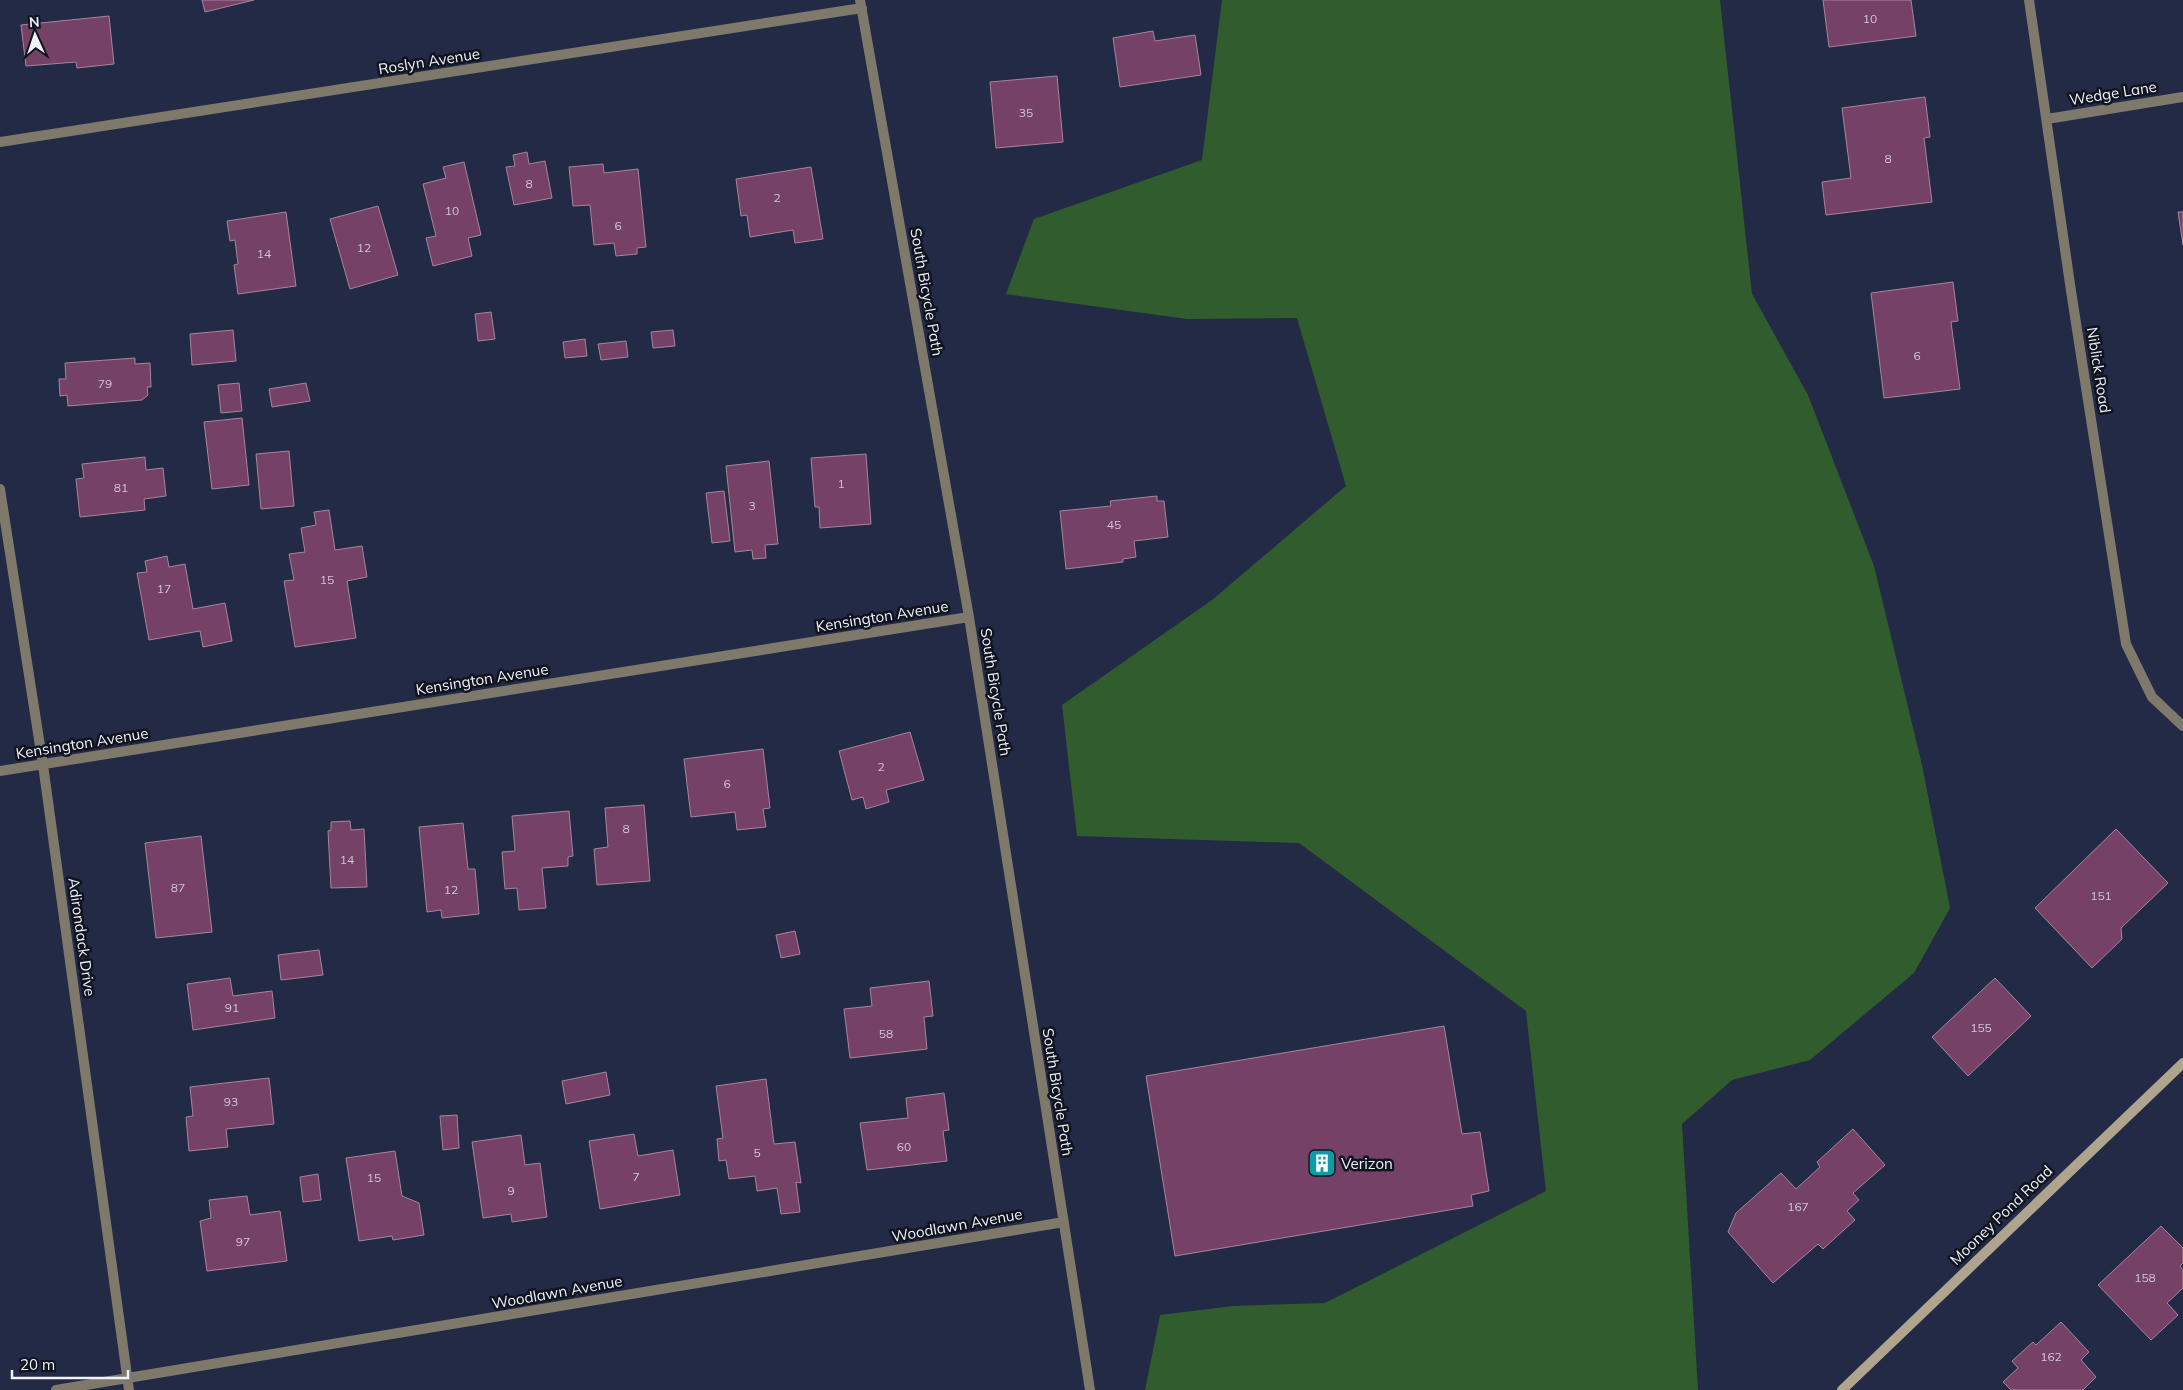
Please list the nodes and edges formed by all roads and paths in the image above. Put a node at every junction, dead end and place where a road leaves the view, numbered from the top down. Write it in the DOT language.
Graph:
graph roads {
  1 [pos="2029,0"];
  2 [pos="861,4"];
  3 [pos="2183,97"];
  4 [pos="2047,119"];
  5 [pos="0,142"];
  6 [pos="0,489"];
  7 [pos="969,617"];
  8 [pos="2183,726"];
  9 [pos="43,764"];
  10 [pos="0,771"];
  11 [pos="2183,1063"];
  12 [pos="1064,1222"];
  13 [pos="127,1379"];
  14 [pos="56,1390"];
  15 [pos="129,1390"];
  16 [pos="1090,1390"];
  17 [pos="1842,1390"];
  1 -- 4 [label="street, Niblick Road"];
  2 -- 5 [label="street, Roslyn Avenue"];
  2 -- 7 [label="street, South Bicycle Path"];
  3 -- 4 [label="street, Wedge Lane"];
  4 -- 8 [label="street, Niblick Road"];
  6 -- 9 [label="street, Adirondack Drive"];
  7 -- 9 [label="street, Kensington Avenue"];
  7 -- 12 [label="street, South Bicycle Path"];
  9 -- 10 [label="street, Kensington Avenue"];
  9 -- 13 [label="street, Adirondack Drive"];
  11 -- 17 [label="street, Mooney Pond Road"];
  12 -- 13 [label="street, Woodlawn Avenue"];
  12 -- 16 [label="street, South Bicycle Path"];
  13 -- 14 [label="street, Woodlawn Avenue"];
  13 -- 15 [label="street, Adirondack Drive"];
}
